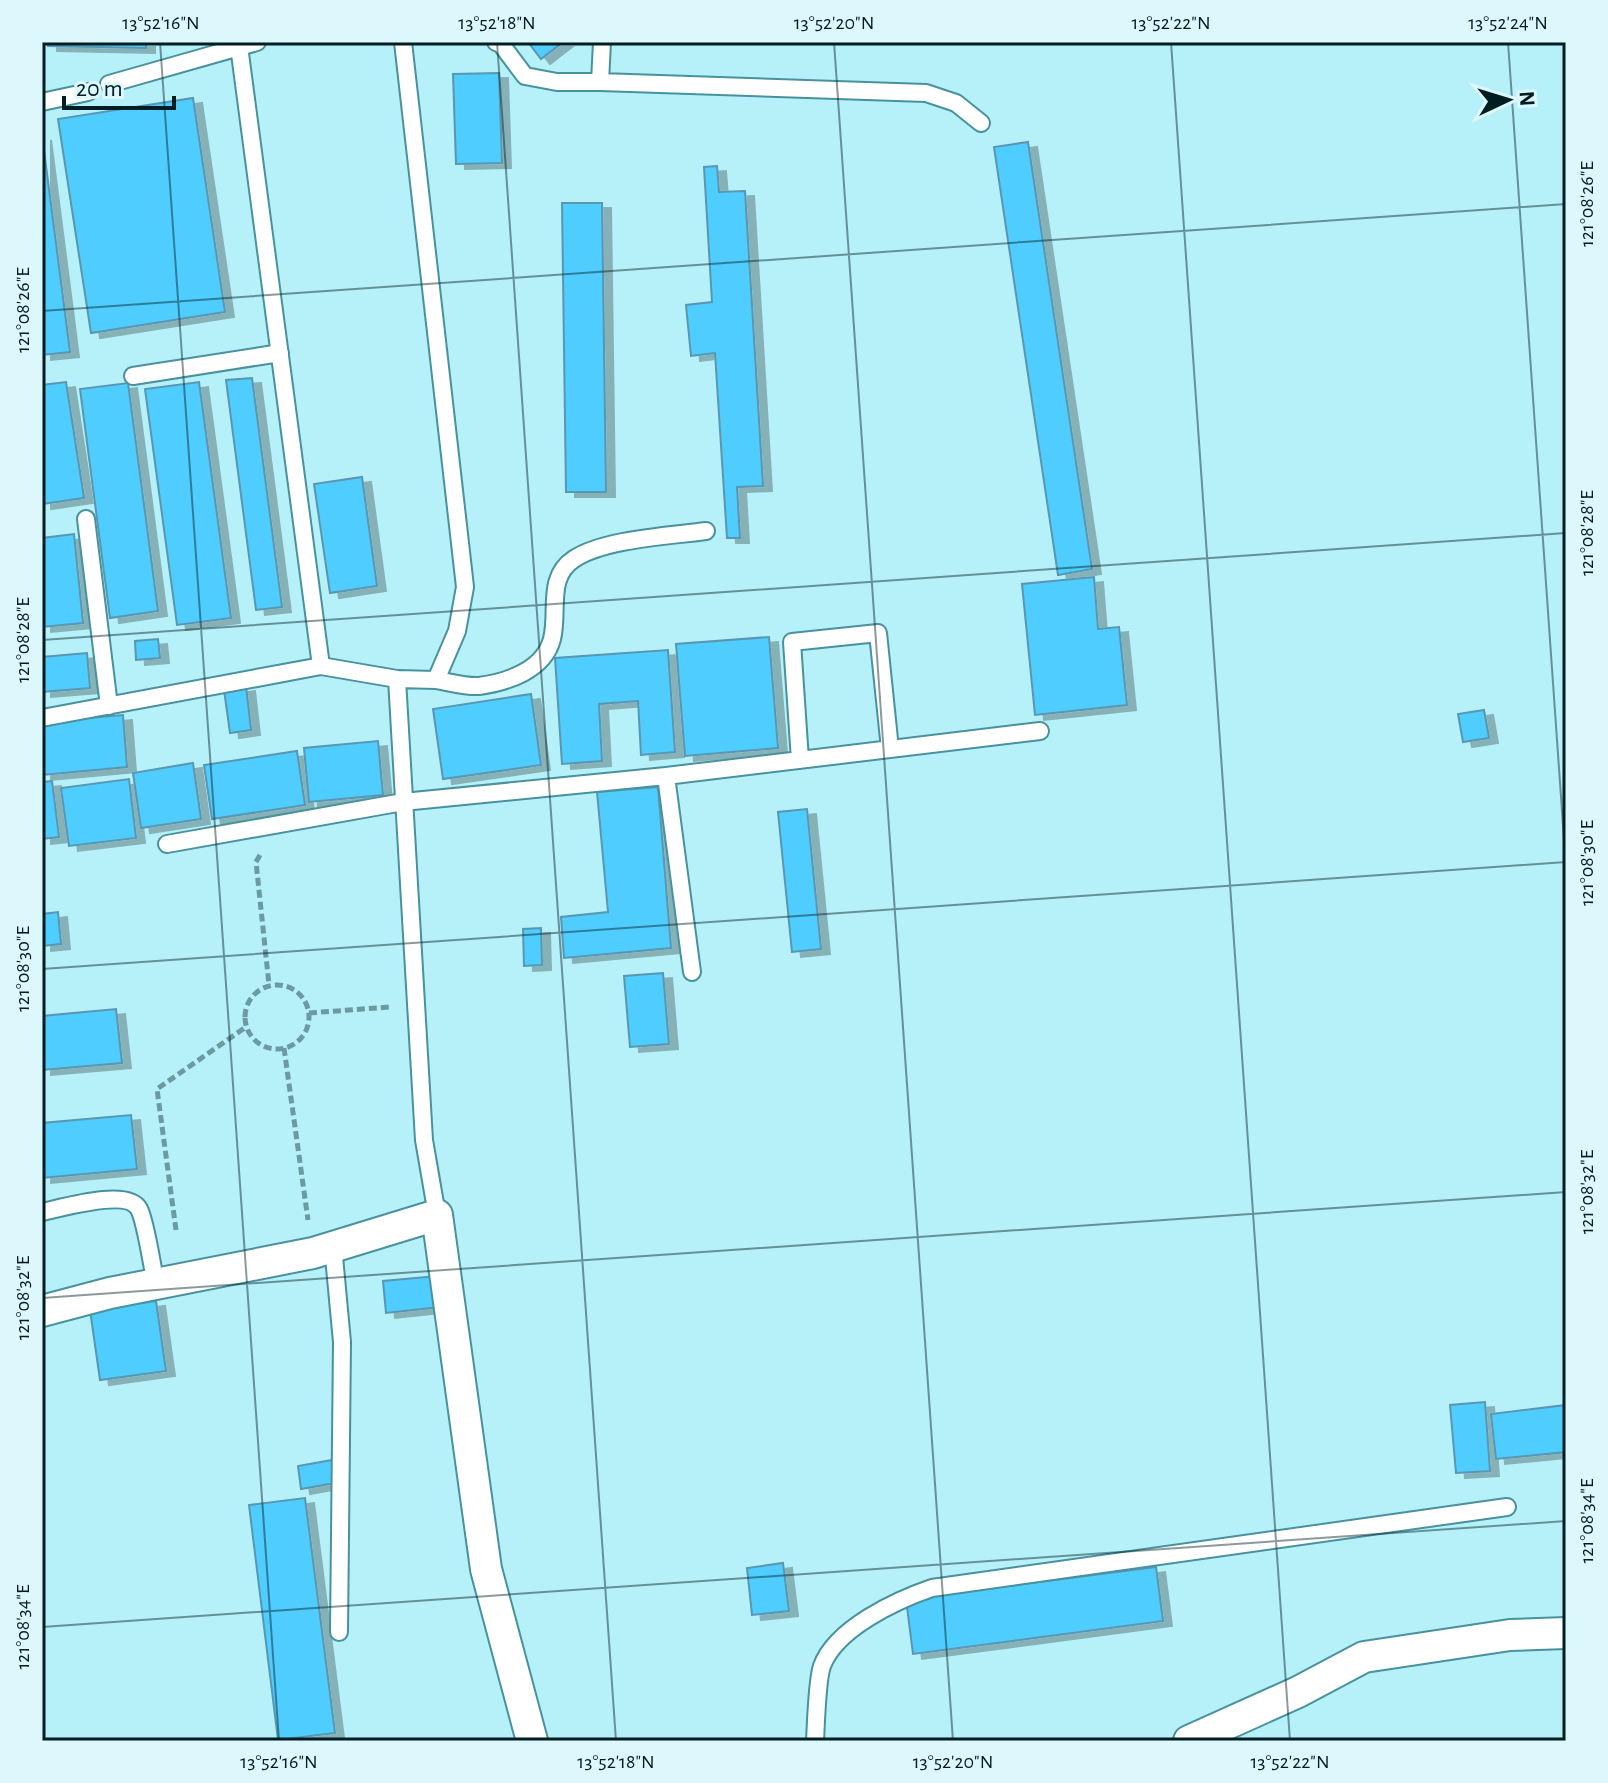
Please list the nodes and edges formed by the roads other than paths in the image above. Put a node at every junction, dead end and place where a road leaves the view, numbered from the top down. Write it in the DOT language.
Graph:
graph roads {
  1 [pos="257,42"];
  2 [pos="403,42"];
  3 [pos="496,42"];
  4 [pos="602,42"];
  5 [pos="239,46"];
  6 [pos="600,82"];
  7 [pos="109,84"];
  8 [pos="88,92"];
  9 [pos="42,102"];
  10 [pos="981,123"];
  11 [pos="280,353"];
  12 [pos="133,376"];
  13 [pos="86,519"];
  14 [pos="706,531"];
  15 [pos="321,666"];
  16 [pos="397,679"];
  17 [pos="436,680"];
  18 [pos="109,706"];
  19 [pos="42,718"];
  20 [pos="1040,731"];
  21 [pos="890,749"];
  22 [pos="800,760"];
  23 [pos="666,776"];
  24 [pos="403,802"];
  25 [pos="167,844"];
  26 [pos="692,972"];
  27 [pos="42,1212"];
  28 [pos="437,1215"];
  29 [pos="323,1250"];
  30 [pos="169,1282"];
  31 [pos="42,1311"];
  32 [pos="1507,1507"];
  33 [pos="339,1632"];
  34 [pos="1566,1633"];
  35 [pos="532,1741"];
  36 [pos="815,1741"];
  37 [pos="1189,1741"];
  1 -- 5 [label="lane"];
  2 -- 17 [label="lane"];
  3 -- 6 [label="lane"];
  4 -- 6 [label="lane"];
  5 -- 7 [label="lane"];
  5 -- 11 [label="lane"];
  6 -- 10 [label="lane"];
  8 -- 9 [label="lane"];
  11 -- 12 [label="lane"];
  11 -- 15 [label="lane"];
  13 -- 18 [label="lane"];
  14 -- 17 [label="lane"];
  15 -- 16 [label="lane"];
  15 -- 18 [label="lane"];
  16 -- 17 [label="lane"];
  16 -- 24 [label="lane"];
  18 -- 19 [label="lane"];
  20 -- 21 [label="lane"];
  21 -- 22 [label="lane"];
  21 -- 22 [label="lane"];
  22 -- 23 [label="lane"];
  23 -- 24 [label="lane"];
  23 -- 26 [label="lane"];
  24 -- 25 [label="lane"];
  24 -- 28 [label="lane"];
  27 -- 30 [label="lane"];
  28 -- 29 [label="street"];
  28 -- 35 [label="street"];
  29 -- 30 [label="street"];
  29 -- 33 [label="lane"];
  30 -- 31 [label="street"];
  32 -- 36 [label="lane"];
  34 -- 37 [label="street"];
}
